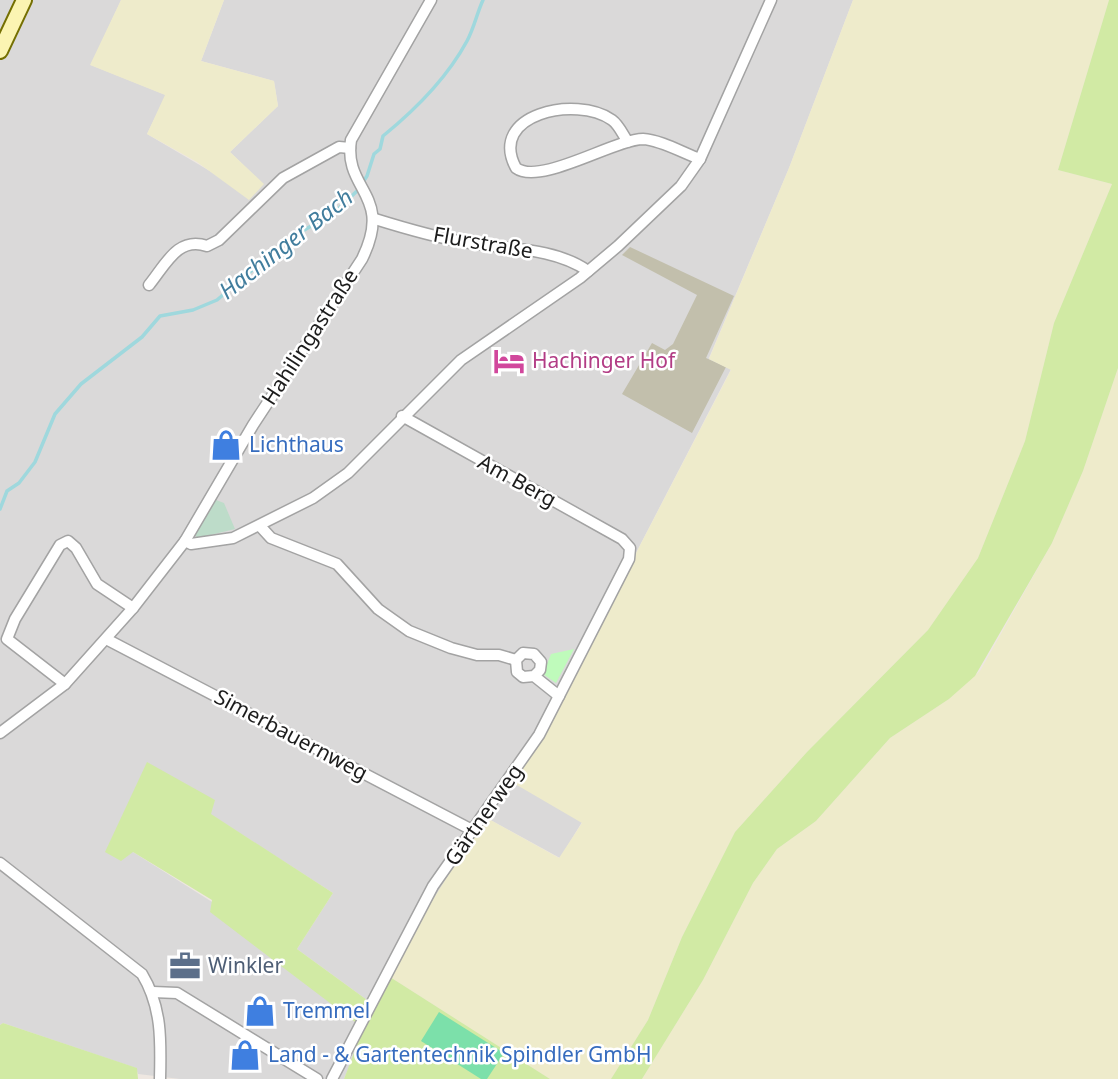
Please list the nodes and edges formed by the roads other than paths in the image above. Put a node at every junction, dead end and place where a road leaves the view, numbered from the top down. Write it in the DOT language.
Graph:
graph roads {
  1 [pos="24,0"];
  2 [pos="431,0"];
  3 [pos="771,0"];
  4 [pos="0,51"];
  5 [pos="628,142"];
  6 [pos="350,148"];
  7 [pos="700,159"];
  8 [pos="375,219"];
  9 [pos="588,271"];
  10 [pos="149,285"];
  11 [pos="402,416"];
  12 [pos="260,526"];
  13 [pos="185,541"];
  14 [pos="630,548"];
  15 [pos="133,608"];
  16 [pos="108,640"];
  17 [pos="516,660"];
  18 [pos="534,676"];
  19 [pos="65,684"];
  20 [pos="559,696"];
  21 [pos="0,733"];
  22 [pos="474,831"];
  23 [pos="0,863"];
  24 [pos="153,992"];
  25 [pos="160,1079"];
  26 [pos="317,1079"];
  27 [pos="331,1079"];
  1 -- 4 [label="main road"];
  2 -- 6 [label="street"];
  3 -- 7 [label="street"];
  5 -- 5 [label="street"];
  5 -- 7 [label="street"];
  6 -- 8 [label="street"];
  6 -- 10 [label="street"];
  7 -- 9 [label="street"];
  8 -- 9 [label="street, Flurstraße"];
  8 -- 13 [label="street, Hahilingastraße"];
  9 -- 11 [label="street"];
  11 -- 12 [label="street"];
  11 -- 14 [label="street, Am Berg"];
  12 -- 13 [label="street"];
  12 -- 17 [label="street"];
  13 -- 15 [label="street, Hahilingastraße"];
  14 -- 20 [label="street, Gärtnerweg"];
  15 -- 16 [label="street, Hahilingastraße"];
  15 -- 19 [label="street"];
  16 -- 19 [label="street, Hahilingastraße"];
  16 -- 22 [label="street, Simerbauernweg"];
  17 -- 18 [label="street"];
  17 -- 18 [label="street"];
  18 -- 20 [label="street"];
  19 -- 21 [label="street, Hahilingastraße"];
  20 -- 22 [label="street, Gärtnerweg"];
  22 -- 27 [label="street, Gärtnerweg"];
  23 -- 24 [label="street"];
  24 -- 25 [label="street"];
  24 -- 26 [label="street"];
}
